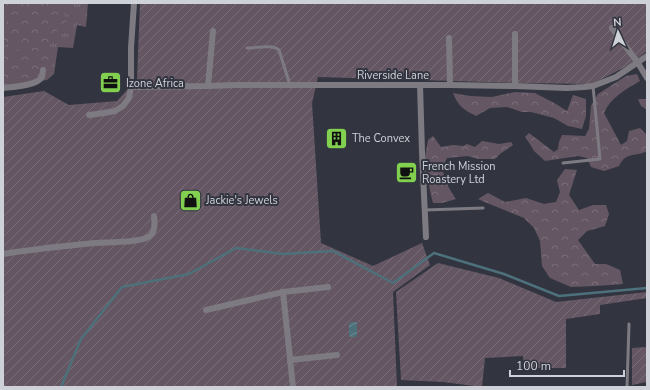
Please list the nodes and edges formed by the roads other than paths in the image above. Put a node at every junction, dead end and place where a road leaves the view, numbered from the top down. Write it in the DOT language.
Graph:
graph roads {
  1 [pos="134,3"];
  2 [pos="612,28"];
  3 [pos="213,31"];
  4 [pos="515,34"];
  5 [pos="450,38"];
  6 [pos="247,48"];
  7 [pos="647,56"];
  8 [pos="638,63"];
  9 [pos="43,70"];
  10 [pos="647,78"];
  11 [pos="290,85"];
  12 [pos="420,85"];
  13 [pos="450,85"];
  14 [pos="208,86"];
  15 [pos="516,86"];
  16 [pos="593,86"];
  17 [pos="131,87"];
  18 [pos="3,88"];
  19 [pos="89,115"];
  20 [pos="563,163"];
  21 [pos="483,208"];
  22 [pos="424,210"];
  23 [pos="154,216"];
  24 [pos="426,238"];
  25 [pos="3,254"];
  26 [pos="328,286"];
  27 [pos="283,292"];
  28 [pos="206,310"];
  29 [pos="629,324"];
  30 [pos="337,355"];
  31 [pos="290,360"];
  32 [pos="293,387"];
  33 [pos="627,387"];
  1 -- 17 [label="street"];
  2 -- 8 [label="street"];
  3 -- 14 [label="street"];
  4 -- 15 [label="street"];
  5 -- 13 [label="street"];
  6 -- 11 [label="lane"];
  7 -- 8 [label="street, Riverside Lane"];
  8 -- 10 [label="street"];
  8 -- 16 [label="street, Riverside Lane"];
  9 -- 18 [label="street"];
  11 -- 12 [label="street, Riverside Lane"];
  11 -- 14 [label="street, Riverside Lane"];
  12 -- 13 [label="street, Riverside Lane"];
  12 -- 22 [label="street"];
  13 -- 15 [label="street, Riverside Lane"];
  14 -- 17 [label="street, Riverside Lane"];
  15 -- 16 [label="street, Riverside Lane"];
  16 -- 20 [label="lane"];
  17 -- 19 [label="street"];
  21 -- 22 [label="lane"];
  22 -- 24 [label="street"];
  23 -- 25 [label="street"];
  26 -- 27 [label="street"];
  27 -- 28 [label="street"];
  27 -- 31 [label="street"];
  29 -- 33 [label="lane"];
  30 -- 31 [label="street"];
  31 -- 32 [label="street"];
}
